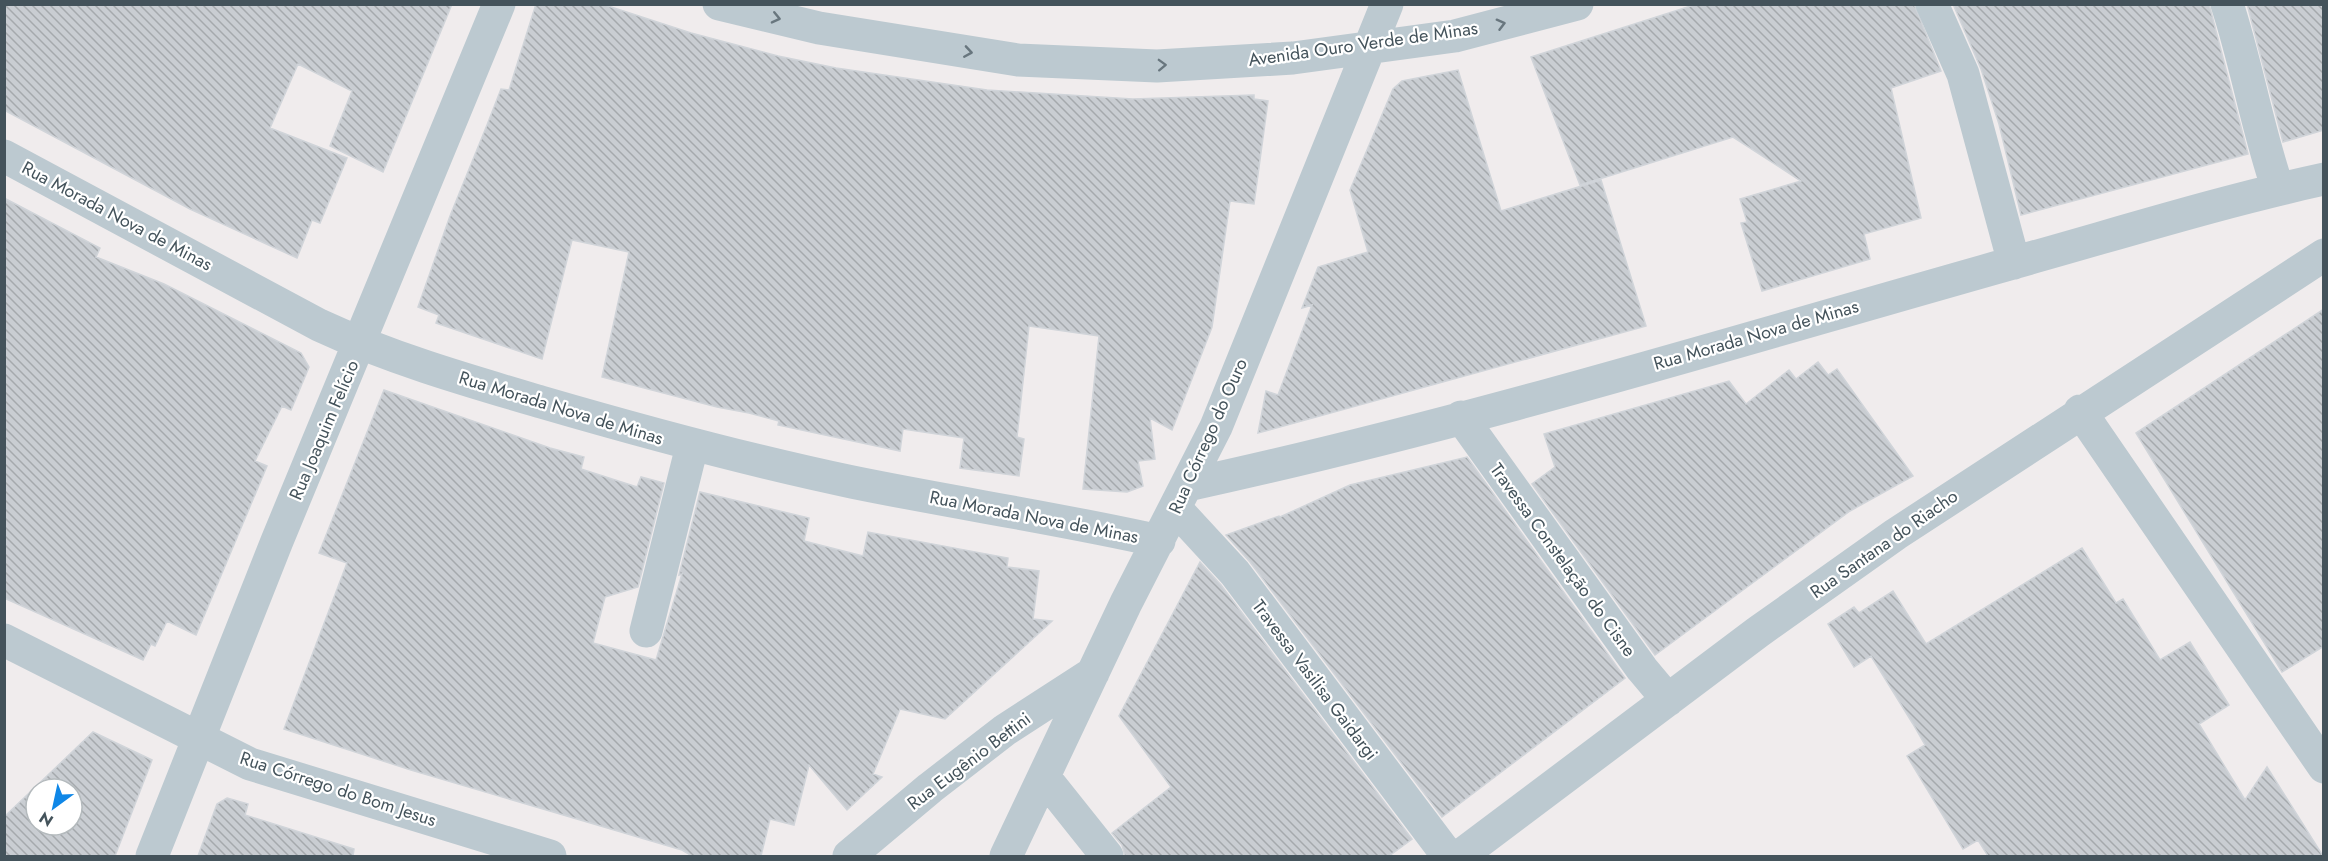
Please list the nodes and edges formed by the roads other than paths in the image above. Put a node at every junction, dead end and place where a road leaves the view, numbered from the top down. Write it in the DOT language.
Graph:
graph roads {
  1 [pos="499,4"];
  2 [pos="719,4"];
  3 [pos="1387,4"];
  4 [pos="1577,4"];
  5 [pos="1932,4"];
  6 [pos="2227,4"];
  7 [pos="1369,47"];
  8 [pos="4,156"];
  9 [pos="2324,179"];
  10 [pos="2278,189"];
  11 [pos="2323,256"];
  12 [pos="2014,263"];
  13 [pos="360,344"];
  14 [pos="2080,411"];
  15 [pos="1461,417"];
  16 [pos="693,447"];
  17 [pos="1181,497"];
  18 [pos="1159,541"];
  19 [pos="646,631"];
  20 [pos="4,640"];
  21 [pos="1093,673"];
  22 [pos="1668,700"];
  23 [pos="198,738"];
  24 [pos="2324,767"];
  25 [pos="1044,777"];
  26 [pos="152,856"];
  27 [pos="550,856"];
  28 [pos="849,856"];
  29 [pos="1006,856"];
  30 [pos="1107,856"];
  31 [pos="1448,856"];
  32 [pos="1460,856"];
  1 -- 13 [label="street, Rua Joaquim Felício"];
  2 -- 7 [label="street, Avenida Ouro Verde de Minas, one-way"];
  3 -- 7 [label="street, Rua Córrego do Ouro"];
  7 -- 4 [label="street, Avenida Ouro Verde de Minas, one-way"];
  5 -- 12 [label="street"];
  6 -- 10 [label="street"];
  7 -- 17 [label="street, Rua Córrego do Ouro"];
  8 -- 13 [label="street, Rua Morada Nova de Minas"];
  9 -- 10 [label="street, Rua Morada Nova de Minas"];
  10 -- 12 [label="street, Rua Morada Nova de Minas"];
  11 -- 14 [label="street, Rua Santana do Riacho"];
  12 -- 15 [label="street, Rua Morada Nova de Minas"];
  13 -- 16 [label="street, Rua Morada Nova de Minas"];
  13 -- 23 [label="street, Rua Joaquim Felício"];
  14 -- 22 [label="street, Rua Santana do Riacho"];
  14 -- 24 [label="street"];
  15 -- 17 [label="street, Rua Morada Nova de Minas"];
  15 -- 22 [label="street, Travessa Constelação do Cisne"];
  16 -- 18 [label="street, Rua Morada Nova de Minas"];
  16 -- 19 [label="street"];
  17 -- 18 [label="street, Rua Córrego do Ouro"];
  17 -- 31 [label="street, Travessa Vasilisa Gaidargi"];
  18 -- 21 [label="street, Rua Córrego do Ouro"];
  20 -- 23 [label="street, Rua Córrego do Bom Jesus"];
  21 -- 25 [label="street, Rua Córrego do Ouro"];
  21 -- 28 [label="street, Rua Eugênio Bettini"];
  22 -- 32 [label="street, Rua Santana do Riacho"];
  23 -- 26 [label="street, Rua Joaquim Felício"];
  23 -- 27 [label="street, Rua Córrego do Bom Jesus"];
  25 -- 29 [label="street, Rua Córrego do Ouro"];
  25 -- 30 [label="street"];
}
